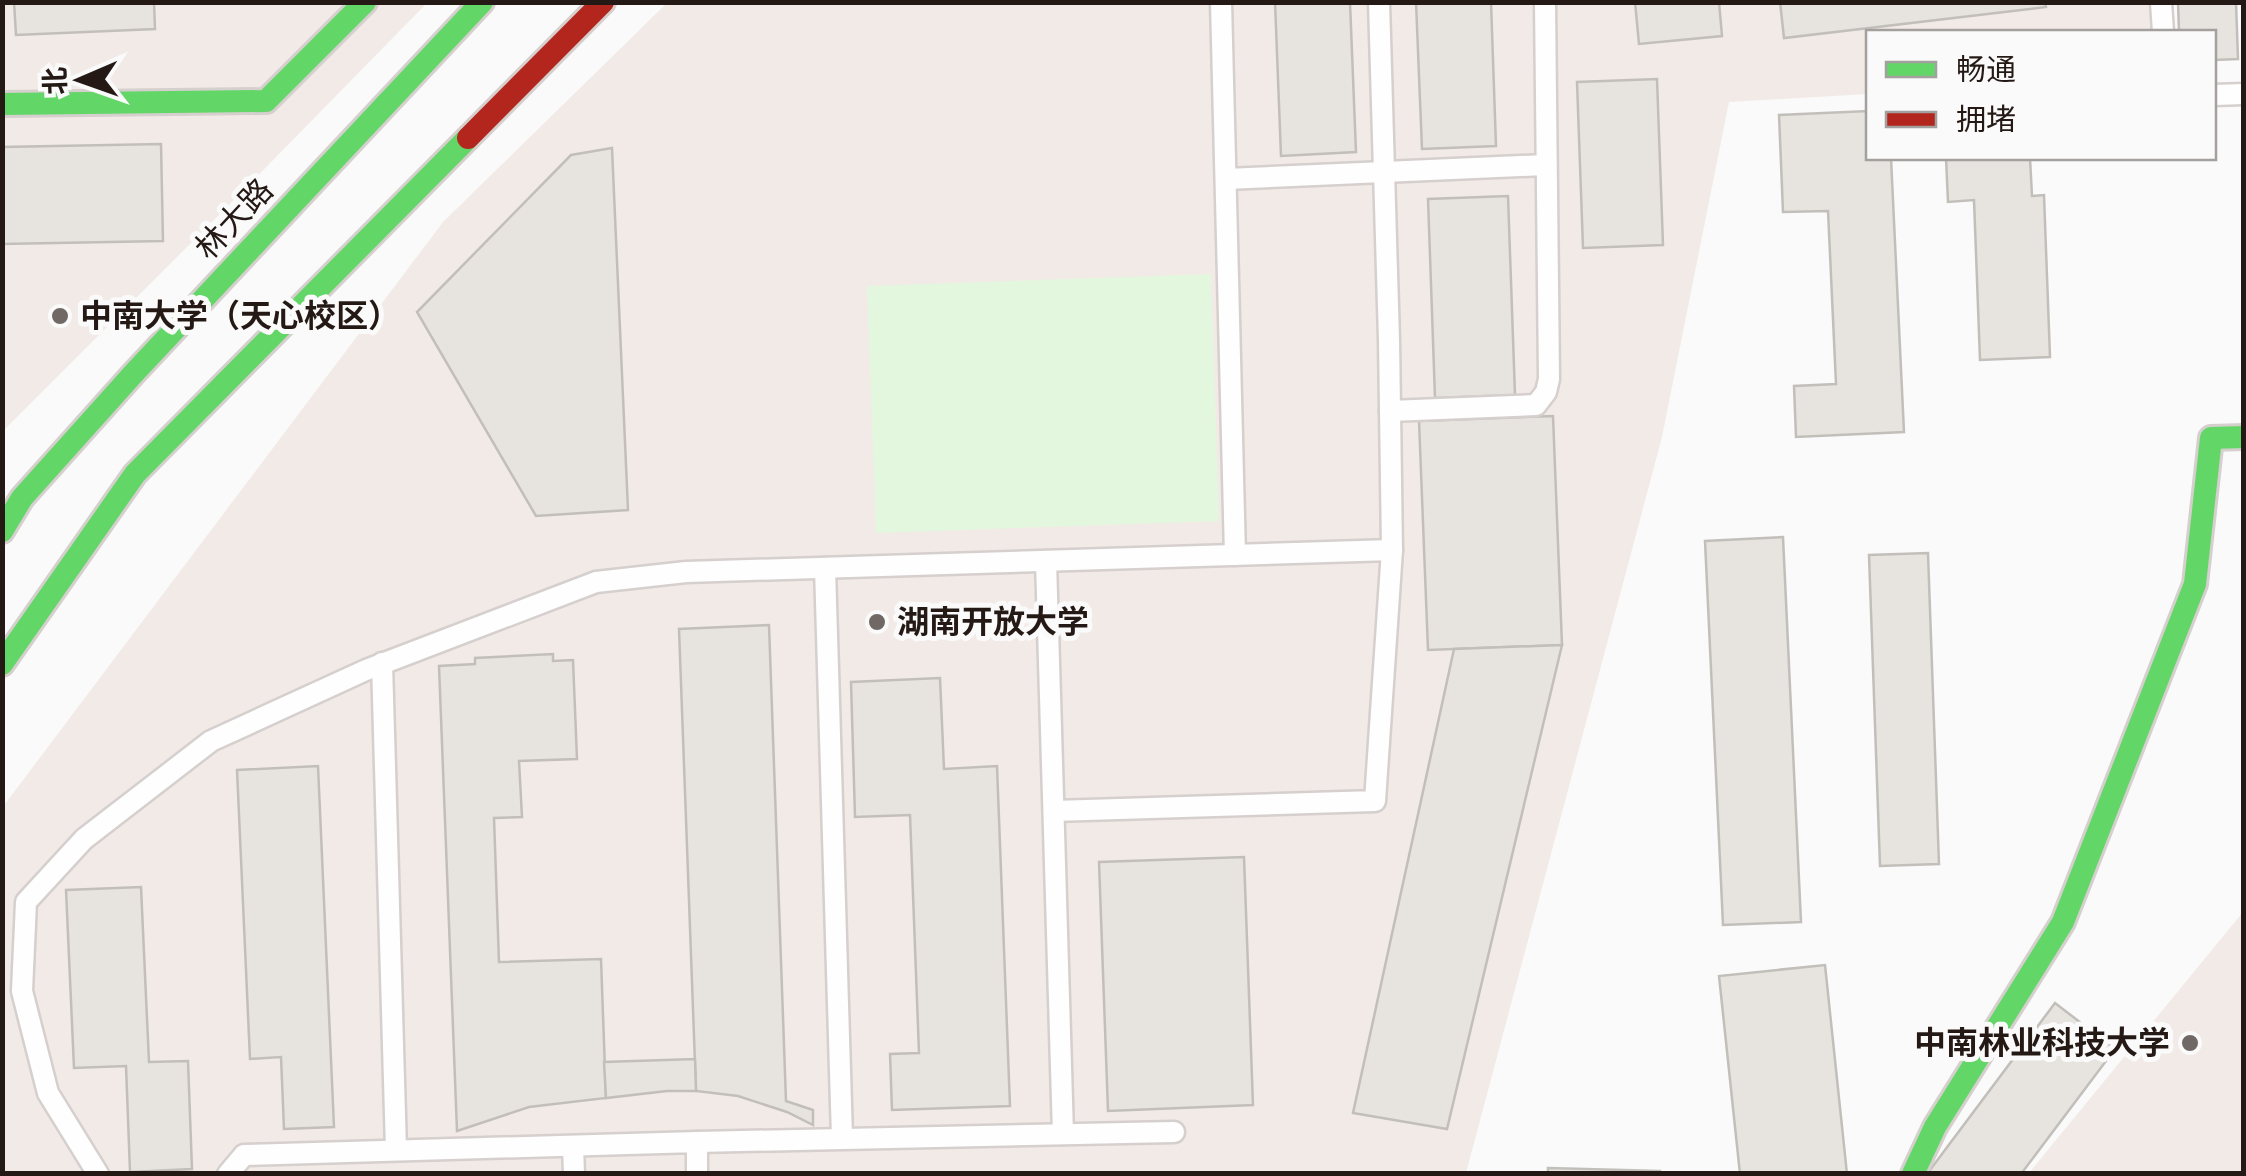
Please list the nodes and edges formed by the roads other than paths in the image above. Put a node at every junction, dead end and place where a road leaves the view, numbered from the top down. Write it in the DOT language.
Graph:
graph roads {
  1 [pos="364,2"];
  2 [pos="482,2"];
  3 [pos="603,2"];
  4 [pos="1222,2"];
  5 [pos="1379,2"];
  6 [pos="1545,2"];
  7 [pos="2162,2"];
  8 [pos="2163,30"];
  9 [pos="2244,94"];
  10 [pos="2216,95"];
  11 [pos="2,104"];
  12 [pos="1545,165"];
  13 [pos="1384,172"];
  14 [pos="1226,179"];
  15 [pos="1390,411"];
  16 [pos="2244,437"];
  17 [pos="2,530"];
  18 [pos="1392,550"];
  19 [pos="1235,555"];
  20 [pos="1046,561"];
  21 [pos="825,568"];
  22 [pos="382,663"];
  23 [pos="2,664"];
  24 [pos="1054,812"];
  25 [pos="1174,1132"];
  26 [pos="1063,1134"];
  27 [pos="842,1138"];
  28 [pos="696,1142"];
  29 [pos="573,1146"];
  30 [pos="396,1150"];
  31 [pos="98,1174"];
  32 [pos="228,1174"];
  33 [pos="574,1174"];
  34 [pos="698,1174"];
  35 [pos="1913,1174"];
  1 -- 11 [label="main road"];
  2 -- 17 [label="main road, 林大路"];
  3 -- 23 [label="main road"];
  4 -- 14 [label="lane"];
  5 -- 13 [label="lane"];
  6 -- 12 [label="lane"];
  7 -- 8 [label="lane"];
  9 -- 10 [label="lane"];
  12 -- 13 [label="lane"];
  12 -- 15 [label="lane"];
  13 -- 14 [label="lane"];
  13 -- 15 [label="lane"];
  14 -- 19 [label="lane"];
  15 -- 18 [label="lane"];
  16 -- 35 [label="main road"];
  18 -- 19 [label="lane"];
  18 -- 24 [label="lane"];
  19 -- 20 [label="lane"];
  20 -- 21 [label="lane"];
  20 -- 24 [label="lane"];
  21 -- 22 [label="lane"];
  21 -- 27 [label="lane"];
  22 -- 30 [label="lane"];
  22 -- 31 [label="lane"];
  24 -- 26 [label="lane"];
  25 -- 26 [label="lane"];
  26 -- 27 [label="lane"];
  27 -- 28 [label="lane"];
  28 -- 29 [label="lane"];
  28 -- 34 [label="lane"];
  29 -- 30 [label="lane"];
  29 -- 33 [label="lane"];
  30 -- 32 [label="lane"];
}
